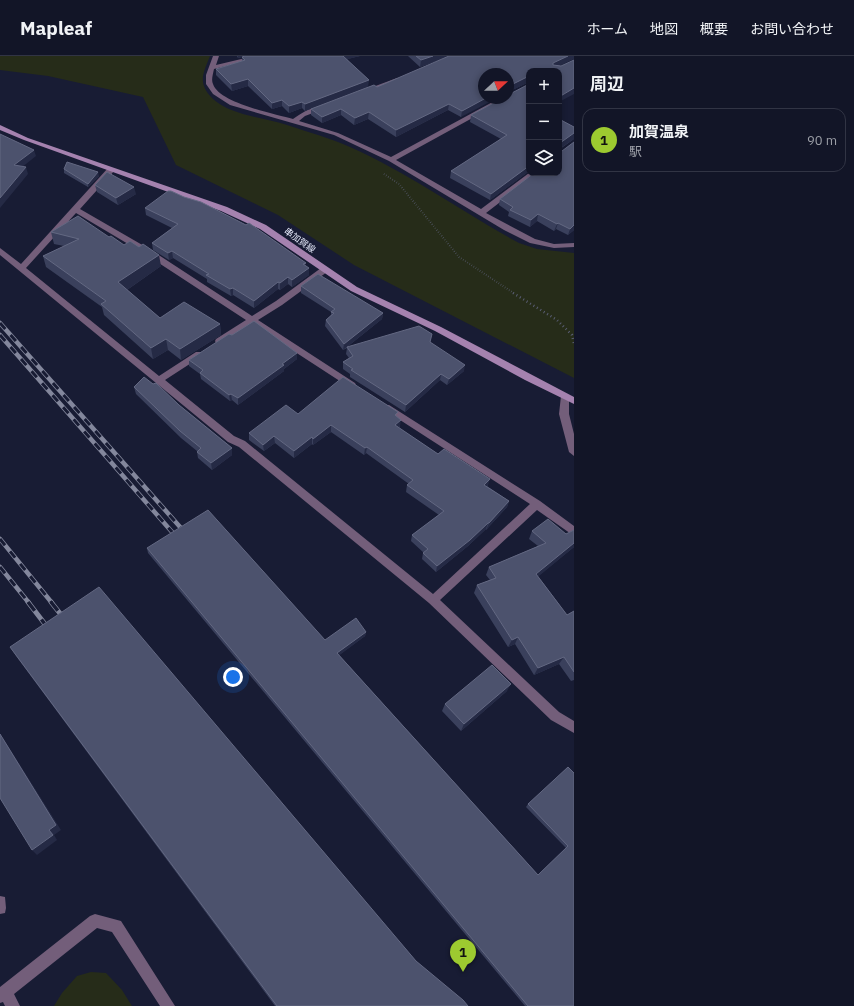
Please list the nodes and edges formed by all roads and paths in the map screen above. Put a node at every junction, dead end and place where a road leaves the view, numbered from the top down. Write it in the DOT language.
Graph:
graph roads {
  1 [pos="216,56"];
  2 [pos="262,56"];
  3 [pos="212,68"];
  4 [pos="407,76"];
  5 [pos="355,95"];
  6 [pos="332,104"];
  7 [pos="494,104"];
  8 [pos="294,122"];
  9 [pos="0,127"];
  10 [pos="391,160"];
  11 [pos="111,170"];
  12 [pos="530,176"];
  13 [pos="75,209"];
  14 [pos="482,212"];
  15 [pos="574,245"];
  16 [pos="0,251"];
  17 [pos="22,269"];
  18 [pos="324,270"];
  19 [pos="251,320"];
  20 [pos="574,344"];
  21 [pos="159,380"];
  22 [pos="358,388"];
  23 [pos="565,396"];
  24 [pos="574,400"];
  25 [pos="378,401"];
  26 [pos="574,452"];
  27 [pos="537,504"];
  28 [pos="574,532"];
  29 [pos="434,600"];
  30 [pos="574,727"];
  31 [pos="0,902"];
  32 [pos="0,908"];
  33 [pos="3,994"];
  34 [pos="13,1006"];
  35 [pos="168,1006"];
  1 -- 3 [label="street"];
  2 -- 3 [label="street"];
  3 -- 8 [label="street"];
  4 -- 5 [label="street"];
  6 -- 8 [label="street"];
  7 -- 10 [label="street"];
  8 -- 10 [label="street"];
  9 -- 11 [label="main road, 串加賀線"];
  10 -- 14 [label="street"];
  10 -- 20 [label="path"];
  11 -- 13 [label="street"];
  11 -- 18 [label="main road, 串加賀線"];
  12 -- 14 [label="street"];
  13 -- 17 [label="street"];
  13 -- 19 [label="street"];
  14 -- 15 [label="street"];
  16 -- 17 [label="street"];
  17 -- 21 [label="street"];
  18 -- 19 [label="street"];
  18 -- 23 [label="main road, 串加賀線"];
  19 -- 21 [label="street"];
  19 -- 22 [label="street"];
  21 -- 29 [label="street"];
  23 -- 24 [label="main road, 串加賀線"];
  23 -- 26 [label="street"];
  25 -- 27 [label="street"];
  27 -- 28 [label="street"];
  27 -- 29 [label="street"];
  29 -- 30 [label="street"];
  31 -- 32 [label="street"];
  33 -- 34 [label="street"];
  33 -- 35 [label="street"];
}
